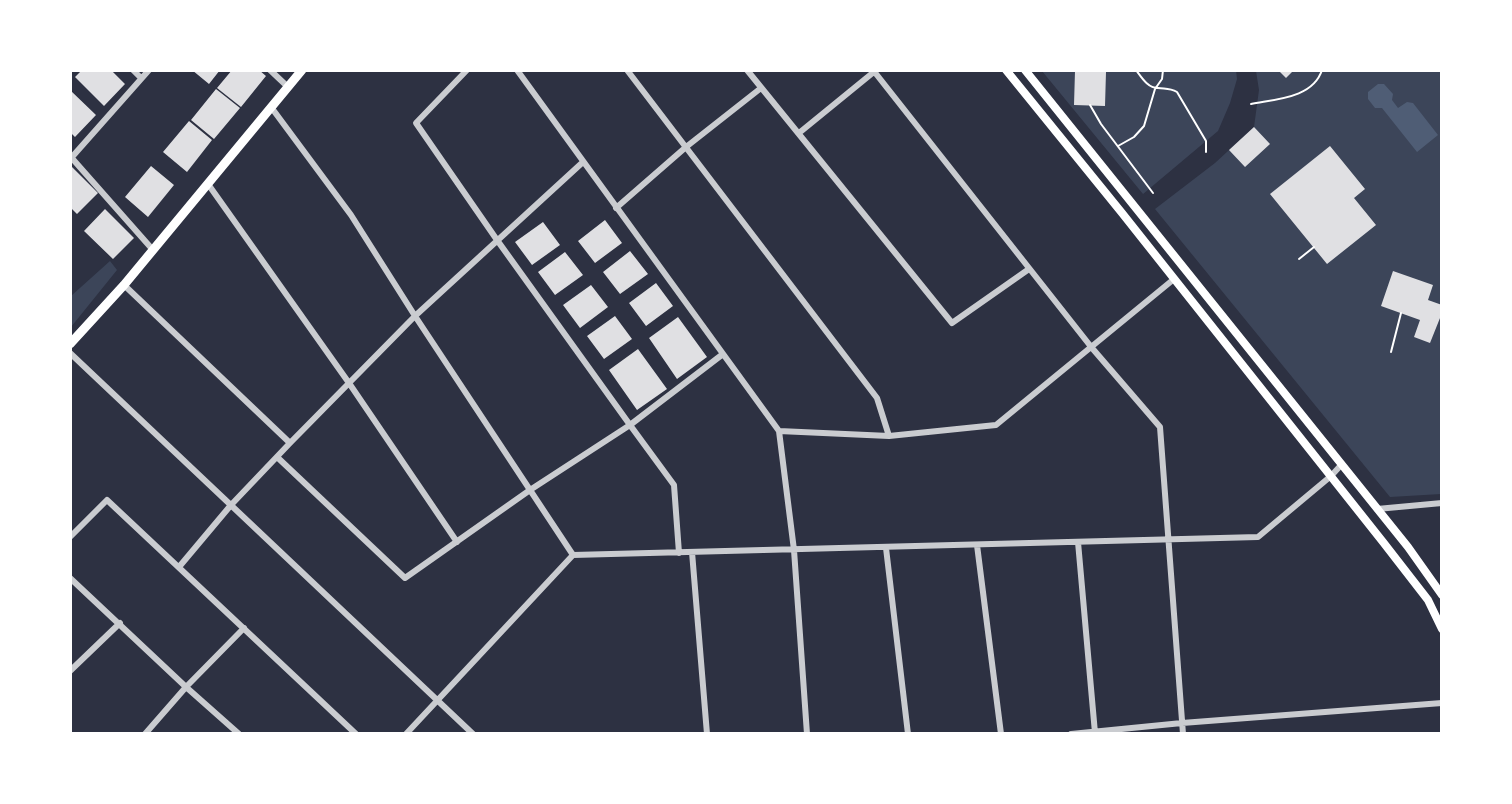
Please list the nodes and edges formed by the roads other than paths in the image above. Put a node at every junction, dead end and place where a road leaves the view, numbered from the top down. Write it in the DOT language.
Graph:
graph roads {
  1 [pos="133,70"];
  2 [pos="149,70"];
  3 [pos="270,70"];
  4 [pos="302,70"];
  5 [pos="467,70"];
  6 [pos="517,70"];
  7 [pos="627,70"];
  8 [pos="747,70"];
  9 [pos="1006,70"];
  10 [pos="1025,70"];
  11 [pos="875,71"];
  12 [pos="141,78"];
  13 [pos="288,87"];
  14 [pos="761,88"];
  15 [pos="271,107"];
  16 [pos="799,133"];
  17 [pos="686,147"];
  18 [pos="71,157"];
  19 [pos="584,162"];
  20 [pos="207,184"];
  21 [pos="616,208"];
  22 [pos="497,240"];
  23 [pos="153,250"];
  24 [pos="1029,269"];
  25 [pos="1174,279"];
  26 [pos="124,285"];
  27 [pos="415,316"];
  28 [pos="70,344"];
  29 [pos="1092,348"];
  30 [pos="70,353"];
  31 [pos="723,354"];
  32 [pos="349,383"];
  33 [pos="630,425"];
  34 [pos="779,431"];
  35 [pos="889,436"];
  36 [pos="290,443"];
  37 [pos="276,457"];
  38 [pos="1342,464"];
  39 [pos="1331,476"];
  40 [pos="530,490"];
  41 [pos="1442,503"];
  42 [pos="231,505"];
  43 [pos="1377,508"];
  44 [pos="70,537"];
  45 [pos="1169,539"];
  46 [pos="457,542"];
  47 [pos="1078,542"];
  48 [pos="977,545"];
  49 [pos="886,548"];
  50 [pos="794,550"];
  51 [pos="692,552"];
  52 [pos="679,553"];
  53 [pos="573,555"];
  54 [pos="179,567"];
  55 [pos="70,578"];
  56 [pos="1442,595"];
  57 [pos="120,623"];
  58 [pos="244,628"];
  59 [pos="1442,628"];
  60 [pos="70,672"];
  61 [pos="186,687"];
  62 [pos="438,701"];
  63 [pos="1442,703"];
  64 [pos="1182,723"];
  65 [pos="1095,732"];
  66 [pos="145,734"];
  67 [pos="239,734"];
  68 [pos="356,734"];
  69 [pos="406,734"];
  70 [pos="472,734"];
  71 [pos="707,734"];
  72 [pos="807,734"];
  73 [pos="908,734"];
  74 [pos="1001,734"];
  75 [pos="1071,734"];
  76 [pos="1183,734"];
  1 -- 12 [label="street"];
  2 -- 12 [label="street"];
  3 -- 13 [label="street"];
  4 -- 13 [label="main road"];
  5 -- 22 [label="street"];
  6 -- 19 [label="street"];
  7 -- 17 [label="street"];
  8 -- 14 [label="street"];
  9 -- 25 [label="main road"];
  10 -- 38 [label="main road"];
  11 -- 16 [label="street"];
  11 -- 24 [label="street"];
  12 -- 18 [label="street"];
  13 -- 15 [label="main road"];
  14 -- 16 [label="street"];
  14 -- 17 [label="street"];
  15 -- 20 [label="main road"];
  15 -- 27 [label="street"];
  16 -- 24 [label="street"];
  17 -- 21 [label="street"];
  17 -- 35 [label="street"];
  18 -- 23 [label="street"];
  19 -- 21 [label="street"];
  19 -- 22 [label="street"];
  20 -- 23 [label="main road"];
  20 -- 32 [label="street"];
  21 -- 31 [label="street"];
  22 -- 27 [label="street"];
  22 -- 33 [label="street"];
  23 -- 26 [label="main road"];
  24 -- 29 [label="street"];
  25 -- 29 [label="street"];
  25 -- 39 [label="main road"];
  26 -- 28 [label="main road"];
  26 -- 36 [label="street"];
  27 -- 32 [label="street"];
  27 -- 40 [label="street"];
  29 -- 35 [label="street"];
  29 -- 45 [label="street"];
  30 -- 42 [label="street"];
  31 -- 33 [label="street"];
  31 -- 34 [label="street"];
  32 -- 36 [label="street"];
  32 -- 46 [label="street"];
  33 -- 40 [label="street"];
  33 -- 52 [label="street"];
  34 -- 35 [label="street"];
  34 -- 50 [label="street"];
  36 -- 37 [label="street"];
  37 -- 42 [label="street"];
  37 -- 46 [label="street"];
  38 -- 39 [label="street"];
  38 -- 43 [label="main road"];
  39 -- 45 [label="street"];
  39 -- 59 [label="main road"];
  40 -- 46 [label="street"];
  40 -- 53 [label="street"];
  41 -- 43 [label="street"];
  42 -- 54 [label="street"];
  42 -- 62 [label="street"];
  43 -- 56 [label="main road"];
  44 -- 54 [label="street"];
  45 -- 47 [label="street"];
  45 -- 64 [label="street"];
  47 -- 48 [label="street"];
  47 -- 65 [label="street"];
  48 -- 49 [label="street"];
  48 -- 74 [label="street"];
  49 -- 50 [label="street"];
  49 -- 73 [label="street"];
  50 -- 51 [label="street"];
  50 -- 72 [label="street"];
  51 -- 52 [label="street"];
  51 -- 71 [label="street"];
  52 -- 53 [label="street"];
  53 -- 62 [label="street"];
  54 -- 58 [label="street"];
  55 -- 57 [label="street"];
  57 -- 60 [label="street"];
  57 -- 61 [label="street"];
  58 -- 61 [label="street"];
  58 -- 68 [label="street"];
  61 -- 66 [label="street"];
  61 -- 67 [label="street"];
  62 -- 69 [label="street"];
  62 -- 70 [label="street"];
  63 -- 64 [label="street"];
  64 -- 65 [label="street"];
  64 -- 76 [label="street"];
  65 -- 75 [label="street"];
}
